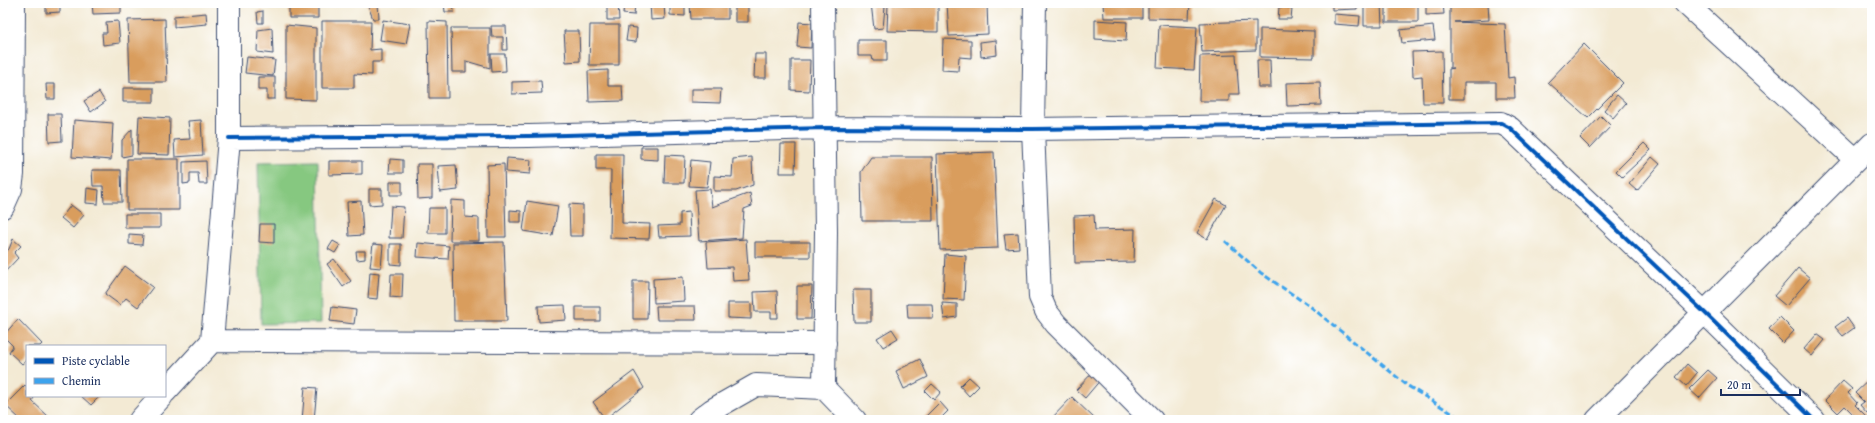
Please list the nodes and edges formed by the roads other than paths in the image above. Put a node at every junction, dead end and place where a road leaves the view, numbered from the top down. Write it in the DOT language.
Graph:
graph roads {
  1 [pos="14,3"];
  2 [pos="229,3"];
  3 [pos="822,3"];
  4 [pos="1035,3"];
  5 [pos="1685,3"];
  6 [pos="826,128"];
  7 [pos="1033,129"];
  8 [pos="229,138"];
  9 [pos="1872,144"];
  10 [pos="1856,160"];
  11 [pos="3,207"];
  12 [pos="1704,312"];
  13 [pos="212,341"];
  14 [pos="825,343"];
  15 [pos="824,388"];
  16 [pos="166,391"];
  17 [pos="161,397"];
  18 [pos="140,420"];
  19 [pos="699,420"];
  20 [pos="854,420"];
  21 [pos="1152,420"];
  22 [pos="1597,420"];
  23 [pos="1814,420"];
  1 -- 11 [label="street"];
  2 -- 8 [label="street"];
  3 -- 6 [label="street"];
  4 -- 7 [label="street"];
  5 -- 10 [label="street"];
  6 -- 7 [label="street"];
  6 -- 8 [label="street"];
  6 -- 14 [label="street"];
  7 -- 12 [label="street"];
  7 -- 21 [label="street"];
  8 -- 13 [label="street"];
  9 -- 10 [label="street"];
  10 -- 12 [label="street"];
  12 -- 22 [label="street"];
  12 -- 23 [label="street"];
  13 -- 14 [label="street"];
  13 -- 16 [label="street"];
  14 -- 15 [label="street"];
  15 -- 19 [label="street"];
  15 -- 20 [label="street"];
  17 -- 18 [label="street"];
}
